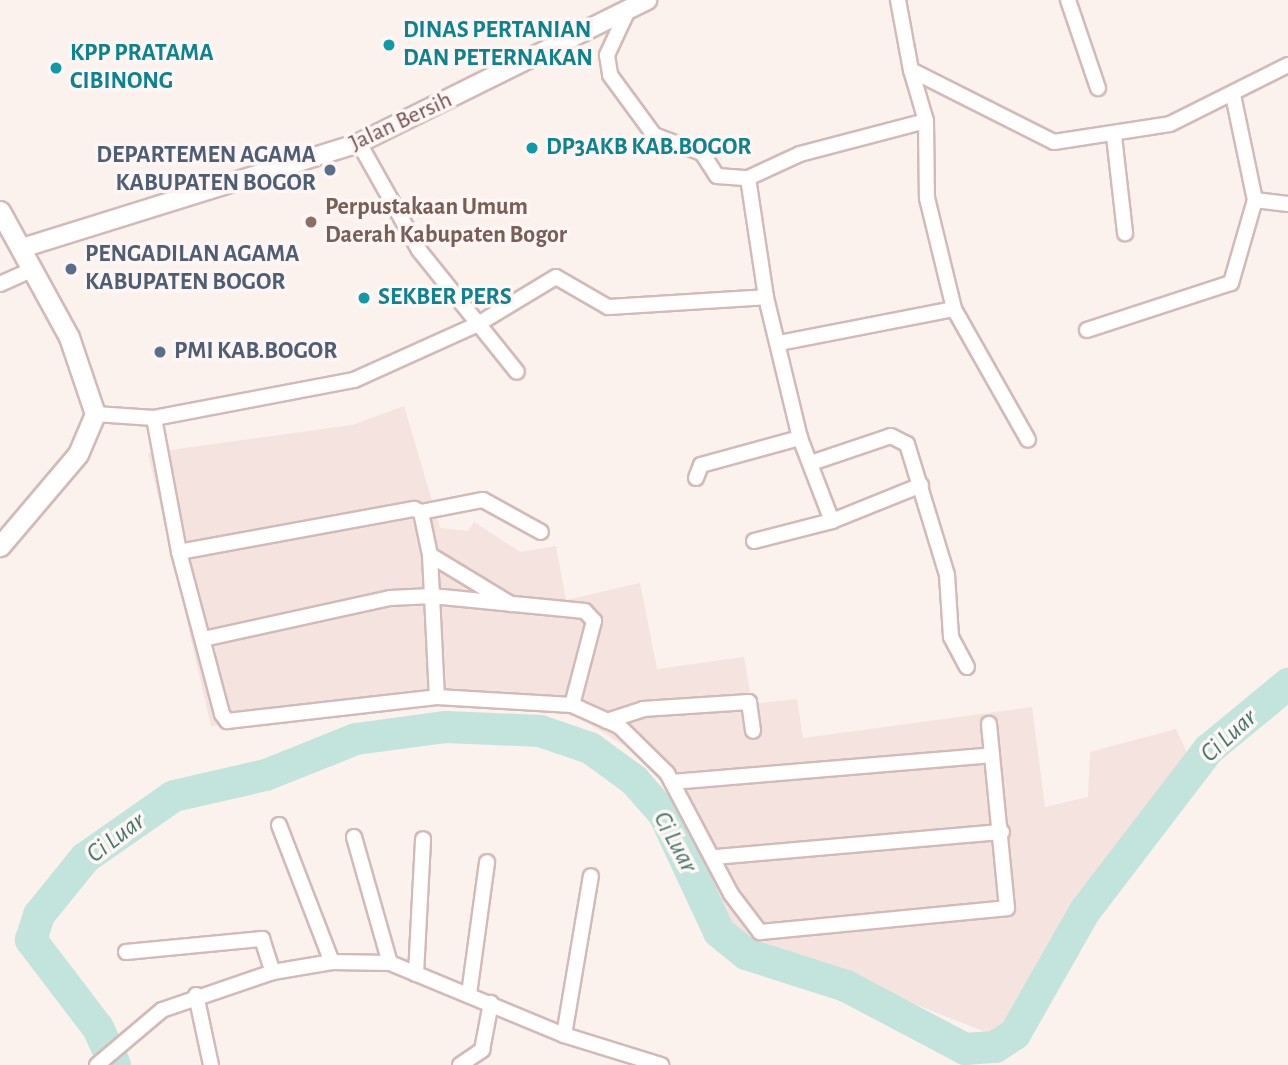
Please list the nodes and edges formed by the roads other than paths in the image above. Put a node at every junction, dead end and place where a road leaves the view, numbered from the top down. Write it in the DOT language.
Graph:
graph roads {
  1 [pos="647,0"];
  2 [pos="898,0"];
  3 [pos="1068,0"];
  4 [pos="628,10"];
  5 [pos="909,61"];
  6 [pos="1288,65"];
  7 [pos="1098,88"];
  8 [pos="1233,95"];
  9 [pos="926,121"];
  10 [pos="1114,136"];
  11 [pos="359,143"];
  12 [pos="748,178"];
  13 [pos="1255,200"];
  14 [pos="1288,204"];
  15 [pos="0,211"];
  16 [pos="1125,233"];
  17 [pos="22,248"];
  18 [pos="34,268"];
  19 [pos="0,284"];
  20 [pos="766,297"];
  21 [pos="954,309"];
  22 [pos="478,324"];
  23 [pos="1087,330"];
  24 [pos="779,343"];
  25 [pos="517,372"];
  26 [pos="95,414"];
  27 [pos="155,418"];
  28 [pos="800,438"];
  29 [pos="1028,440"];
  30 [pos="811,463"];
  31 [pos="696,478"];
  32 [pos="921,485"];
  33 [pos="421,512"];
  34 [pos="832,521"];
  35 [pos="541,532"];
  36 [pos="754,541"];
  37 [pos="0,545"];
  38 [pos="179,552"];
  39 [pos="430,555"];
  40 [pos="432,596"];
  41 [pos="518,608"];
  42 [pos="203,639"];
  43 [pos="967,667"];
  44 [pos="437,697"];
  45 [pos="572,705"];
  46 [pos="607,721"];
  47 [pos="989,723"];
  48 [pos="753,731"];
  49 [pos="992,755"];
  50 [pos="673,782"];
  51 [pos="279,825"];
  52 [pos="1002,832"];
  53 [pos="355,836"];
  54 [pos="423,839"];
  55 [pos="715,857"];
  56 [pos="487,862"];
  57 [pos="591,876"];
  58 [pos="126,952"];
  59 [pos="332,962"];
  60 [pos="390,962"];
  61 [pos="273,972"];
  62 [pos="416,974"];
  63 [pos="469,994"];
  64 [pos="196,995"];
  65 [pos="491,1003"];
  66 [pos="564,1035"];
  67 [pos="97,1065"];
  68 [pos="211,1065"];
  69 [pos="460,1065"];
  70 [pos="661,1065"];
  1 -- 4 [label="street, Jalan Bersih"];
  2 -- 5 [label="street"];
  3 -- 7 [label="street"];
  4 -- 11 [label="street, Jalan Bersih"];
  4 -- 12 [label="street"];
  5 -- 9 [label="street"];
  5 -- 10 [label="street"];
  6 -- 8 [label="street"];
  8 -- 10 [label="street"];
  8 -- 13 [label="street"];
  9 -- 12 [label="street"];
  9 -- 21 [label="street"];
  10 -- 16 [label="street"];
  11 -- 17 [label="street, Jalan Bersih"];
  11 -- 22 [label="street"];
  12 -- 20 [label="street"];
  13 -- 14 [label="street"];
  13 -- 23 [label="street"];
  15 -- 17 [label="main road"];
  17 -- 18 [label="main road"];
  18 -- 19 [label="street"];
  18 -- 26 [label="main road"];
  20 -- 22 [label="street"];
  20 -- 24 [label="street"];
  21 -- 24 [label="street"];
  21 -- 29 [label="street"];
  22 -- 25 [label="street"];
  22 -- 27 [label="street"];
  24 -- 28 [label="street"];
  26 -- 27 [label="street"];
  26 -- 37 [label="main road"];
  27 -- 38 [label="street"];
  28 -- 30 [label="street"];
  28 -- 31 [label="street"];
  30 -- 32 [label="street"];
  30 -- 34 [label="street"];
  32 -- 34 [label="street"];
  32 -- 43 [label="street"];
  33 -- 35 [label="street"];
  33 -- 38 [label="street"];
  33 -- 39 [label="street"];
  34 -- 36 [label="street"];
  38 -- 42 [label="street"];
  39 -- 40 [label="street"];
  39 -- 41 [label="street"];
  40 -- 41 [label="street"];
  40 -- 42 [label="street"];
  40 -- 44 [label="street"];
  41 -- 45 [label="street"];
  42 -- 44 [label="street"];
  44 -- 45 [label="street"];
  45 -- 46 [label="street"];
  46 -- 48 [label="street"];
  46 -- 50 [label="street"];
  47 -- 49 [label="street"];
  49 -- 50 [label="street"];
  49 -- 52 [label="street"];
  50 -- 55 [label="street"];
  51 -- 59 [label="street"];
  52 -- 55 [label="street"];
  52 -- 55 [label="street"];
  53 -- 60 [label="street"];
  54 -- 62 [label="street"];
  56 -- 63 [label="street"];
  57 -- 66 [label="street"];
  58 -- 61 [label="street"];
  59 -- 60 [label="street"];
  59 -- 61 [label="street"];
  60 -- 62 [label="street"];
  61 -- 64 [label="street"];
  62 -- 63 [label="street"];
  63 -- 65 [label="street"];
  64 -- 67 [label="street"];
  64 -- 68 [label="street"];
  65 -- 66 [label="street"];
  65 -- 69 [label="street"];
  66 -- 70 [label="street"];
}
